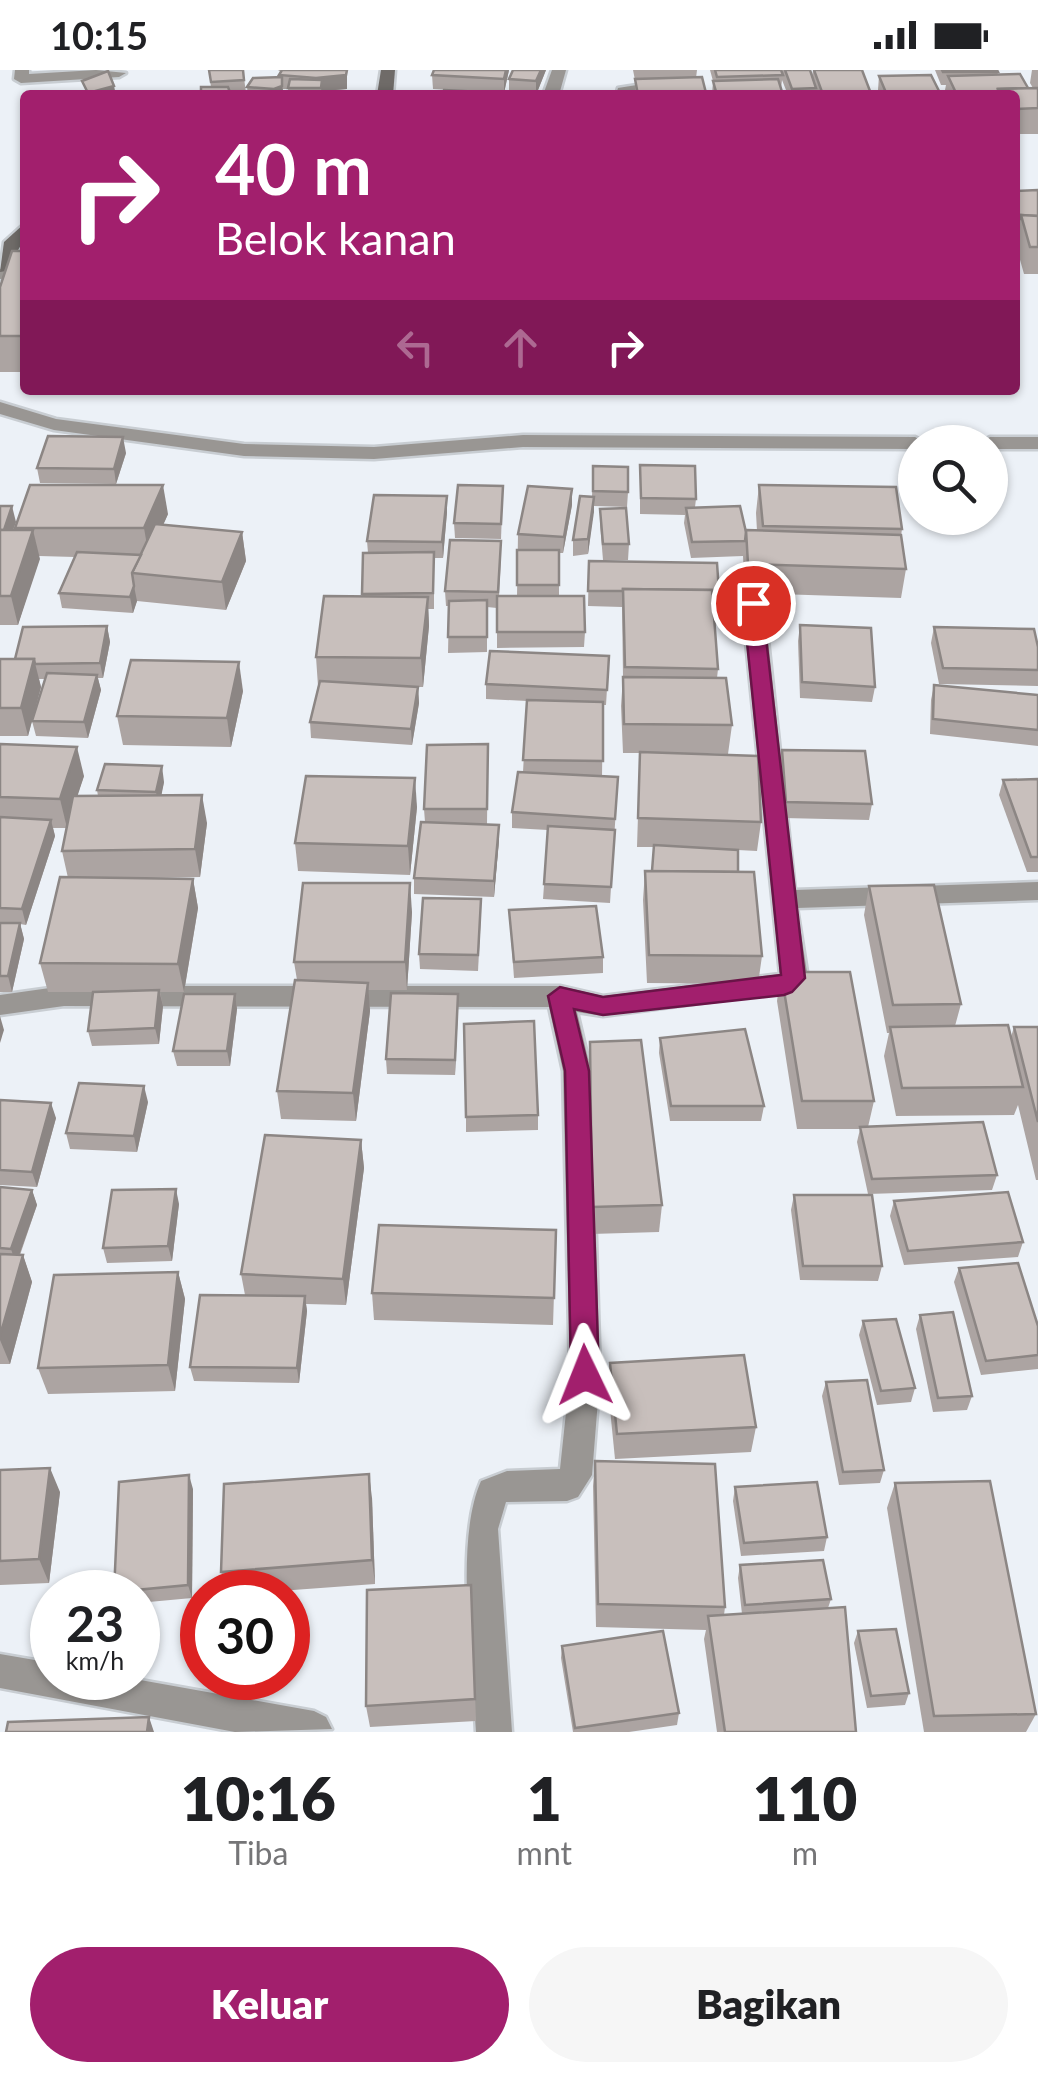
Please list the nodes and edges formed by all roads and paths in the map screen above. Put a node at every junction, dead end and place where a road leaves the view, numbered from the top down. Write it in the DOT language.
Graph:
graph roads {
  1 [pos="22,70"];
  2 [pos="119,73"];
  3 [pos="692,83"];
  4 [pos="625,90"];
  5 [pos="20,233"];
  6 [pos="0,270"];
  7 [pos="0,408"];
  8 [pos="898,443"];
  9 [pos="1008,443"];
  10 [pos="1038,443"];
  11 [pos="753,603"];
  12 [pos="1038,891"];
  13 [pos="784,902"];
  14 [pos="560,996"];
  15 [pos="0,1005"];
  16 [pos="0,1671"];
  17 [pos="314,1729"];
  18 [pos="494,1732"];
  1 -- 2 [label="street"];
  3 -- 4 [label="street"];
  5 -- 6 [label="main road"];
  7 -- 8 [label="street"];
  9 -- 10 [label="street"];
  11 -- 13 [label="street"];
  12 -- 13 [label="street"];
  13 -- 14 [label="street"];
  14 -- 15 [label="street"];
  14 -- 18 [label="street"];
  16 -- 17 [label="street"];
}
